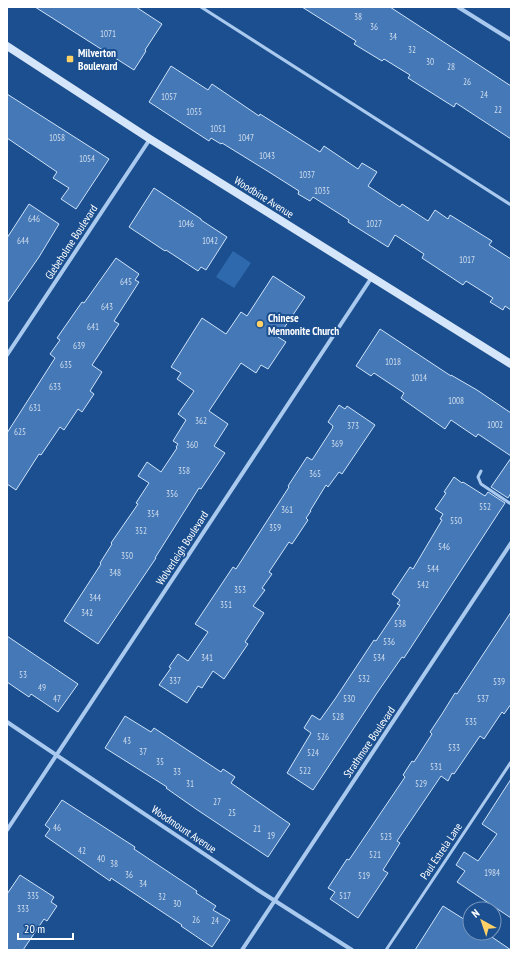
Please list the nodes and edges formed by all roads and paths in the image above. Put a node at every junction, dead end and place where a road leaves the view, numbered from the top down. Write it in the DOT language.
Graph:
graph roads {
  1 [pos="201,7"];
  2 [pos="458,7"];
  3 [pos="511,40"];
  4 [pos="7,46"];
  5 [pos="150,138"];
  6 [pos="511,205"];
  7 [pos="372,277"];
  8 [pos="7,356"];
  9 [pos="511,364"];
  10 [pos="481,471"];
  11 [pos="511,504"];
  12 [pos="511,543"];
  13 [pos="7,722"];
  14 [pos="56,754"];
  15 [pos="511,762"];
  16 [pos="7,830"];
  17 [pos="275,900"];
  18 [pos="242,950"];
  19 [pos="352,950"];
  20 [pos="386,950"];
  1 -- 6 [label="lane"];
  2 -- 3 [label="street"];
  4 -- 5 [label="main road, Woodbine Avenue"];
  5 -- 7 [label="main road, Woodbine Avenue"];
  5 -- 8 [label="street, Glebeholme Boulevard"];
  7 -- 9 [label="main road, Woodbine Avenue"];
  7 -- 14 [label="street, Wolverleigh Boulevard"];
  10 -- 11 [label="lane"];
  12 -- 17 [label="street, Strathmore Boulevard"];
  13 -- 14 [label="street, Woodmount Avenue"];
  14 -- 16 [label="street, Wolverleigh Boulevard"];
  14 -- 17 [label="street, Woodmount Avenue"];
  15 -- 20 [label="lane, Paul Estrela Lane"];
  17 -- 18 [label="street, Strathmore Boulevard"];
  17 -- 19 [label="street, Woodmount Avenue"];
}
